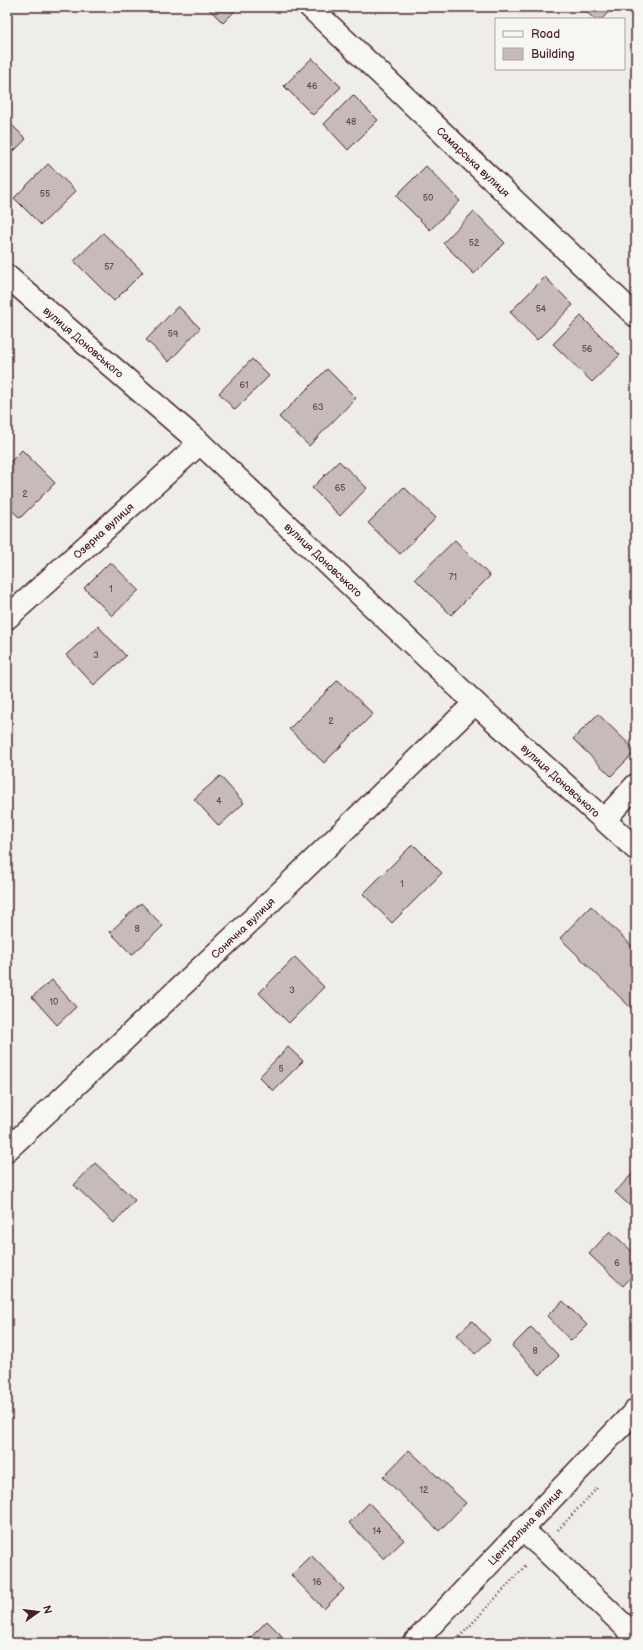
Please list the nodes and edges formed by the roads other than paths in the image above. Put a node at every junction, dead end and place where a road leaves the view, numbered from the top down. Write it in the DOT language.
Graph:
graph roads {
  1 [pos="310,7"];
  2 [pos="7,276"];
  3 [pos="636,316"];
  4 [pos="200,443"];
  5 [pos="7,618"];
  6 [pos="475,703"];
  7 [pos="636,785"];
  8 [pos="605,819"];
  9 [pos="636,848"];
  10 [pos="7,1150"];
  11 [pos="636,1410"];
  12 [pos="522,1530"];
  13 [pos="636,1637"];
  14 [pos="414,1643"];
  1 -- 3 [label="street, Самарська вулиця"];
  2 -- 4 [label="street, вулиця Доновського"];
  4 -- 5 [label="street, Озерна вулиця"];
  4 -- 6 [label="street, вулиця Доновського"];
  6 -- 8 [label="street, вулиця Доновського"];
  6 -- 10 [label="street, Сонячна вулиця"];
  7 -- 8 [label="street"];
  8 -- 9 [label="street, вулиця Доновського"];
  11 -- 12 [label="street, Центральна вулиця"];
  12 -- 13 [label="street"];
  12 -- 14 [label="street, Центральна вулиця"];
}
